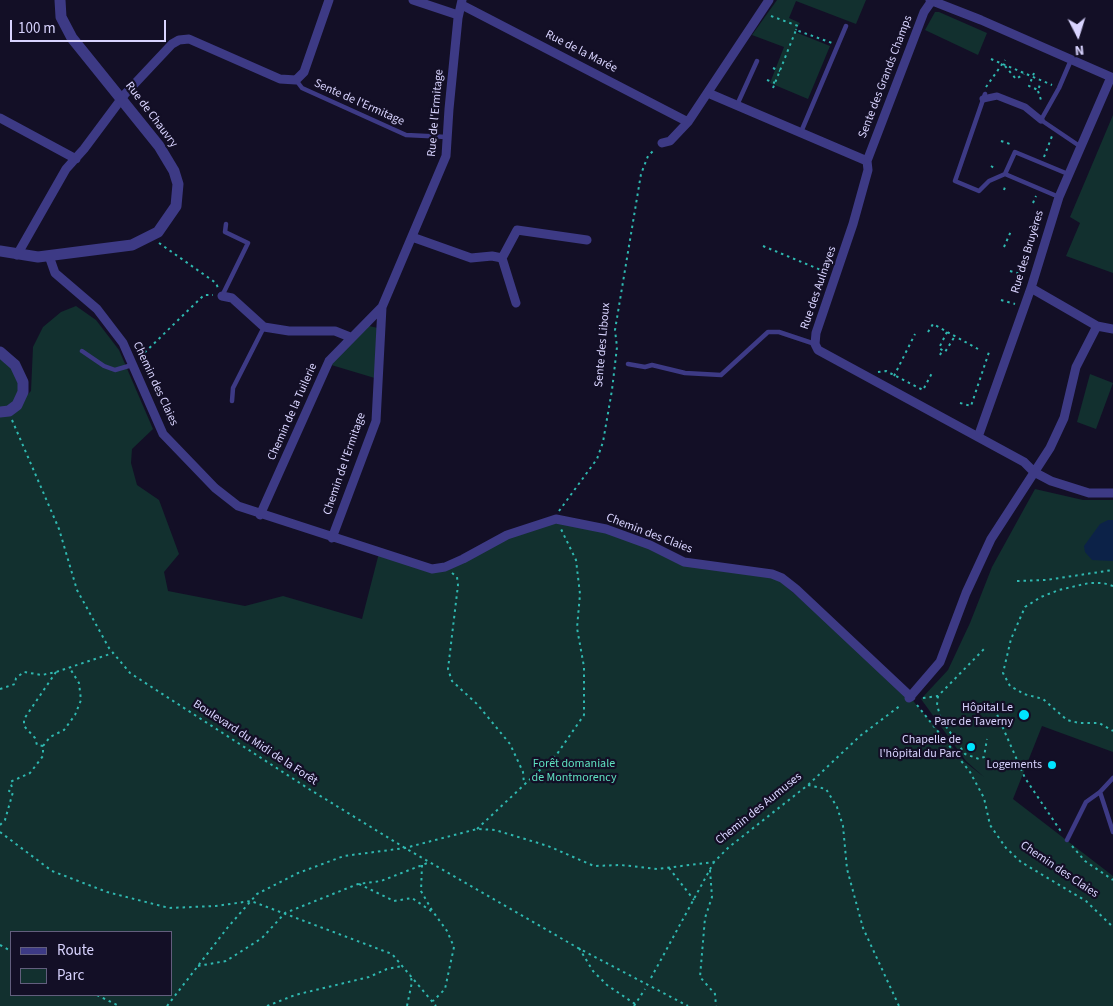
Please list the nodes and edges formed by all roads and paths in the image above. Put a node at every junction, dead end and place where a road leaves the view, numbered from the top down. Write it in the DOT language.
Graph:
graph roads {
  1 [pos="60,0"];
  2 [pos="329,0"];
  3 [pos="413,0"];
  4 [pos="769,0"];
  5 [pos="931,1"];
  6 [pos="462,2"];
  7 [pos="762,12"];
  8 [pos="458,15"];
  9 [pos="846,26"];
  10 [pos="796,30"];
  11 [pos="837,45"];
  12 [pos="991,59"];
  13 [pos="1005,60"];
  14 [pos="1071,60"];
  15 [pos="757,61"];
  16 [pos="1004,64"];
  17 [pos="772,68"];
  18 [pos="780,71"];
  19 [pos="1034,73"];
  20 [pos="1024,74"];
  21 [pos="1112,77"];
  22 [pos="1032,78"];
  23 [pos="296,80"];
  24 [pos="767,80"];
  25 [pos="1042,82"];
  26 [pos="775,83"];
  27 [pos="773,88"];
  28 [pos="1059,88"];
  29 [pos="1038,90"];
  30 [pos="708,93"];
  31 [pos="984,97"];
  32 [pos="121,98"];
  33 [pos="737,105"];
  34 [pos="1046,112"];
  35 [pos="0,118"];
  36 [pos="1041,120"];
  37 [pos="688,122"];
  38 [pos="801,132"];
  39 [pos="1052,136"];
  40 [pos="447,137"];
  41 [pos="1001,141"];
  42 [pos="662,143"];
  43 [pos="1016,147"];
  44 [pos="1080,147"];
  45 [pos="76,159"];
  46 [pos="1043,159"];
  47 [pos="867,161"];
  48 [pos="991,166"];
  49 [pos="1005,174"];
  50 [pos="1068,174"];
  51 [pos="995,178"];
  52 [pos="1006,184"];
  53 [pos="1014,187"];
  54 [pos="1004,190"];
  55 [pos="1029,193"];
  56 [pos="1036,196"];
  57 [pos="1058,201"];
  58 [pos="1033,203"];
  59 [pos="226,224"];
  60 [pos="1011,231"];
  61 [pos="151,237"];
  62 [pos="412,237"];
  63 [pos="587,240"];
  64 [pos="763,246"];
  65 [pos="1004,248"];
  66 [pos="0,251"];
  67 [pos="17,255"];
  68 [pos="49,256"];
  69 [pos="502,258"];
  70 [pos="1010,270"];
  71 [pos="837,276"];
  72 [pos="1034,278"];
  73 [pos="1030,288"];
  74 [pos="222,296"];
  75 [pos="1001,300"];
  76 [pos="516,303"];
  77 [pos="1024,306"];
  78 [pos="382,307"];
  79 [pos="367,321"];
  80 [pos="264,326"];
  81 [pos="381,326"];
  82 [pos="1097,326"];
  83 [pos="1113,329"];
  84 [pos="928,332"];
  85 [pos="947,332"];
  86 [pos="915,334"];
  87 [pos="954,336"];
  88 [pos="350,337"];
  89 [pos="815,344"];
  90 [pos="978,349"];
  91 [pos="82,350"];
  92 [pos="942,350"];
  93 [pos="0,352"];
  94 [pos="989,352"];
  95 [pos="940,355"];
  96 [pos="628,364"];
  97 [pos="132,365"];
  98 [pos="933,371"];
  99 [pos="894,376"];
  100 [pos="872,380"];
  101 [pos="232,401"];
  102 [pos="960,402"];
  103 [pos="4,412"];
  104 [pos="978,437"];
  105 [pos="1034,472"];
  106 [pos="1113,493"];
  107 [pos="260,515"];
  108 [pos="556,519"];
  109 [pos="332,538"];
  110 [pos="445,567"];
  111 [pos="1113,570"];
  112 [pos="1017,580"];
  113 [pos="1113,586"];
  114 [pos="986,647"];
  115 [pos="113,653"];
  116 [pos="69,667"];
  117 [pos="56,672"];
  118 [pos="0,689"];
  119 [pos="938,696"];
  120 [pos="910,698"];
  121 [pos="992,703"];
  122 [pos="1113,731"];
  123 [pos="987,739"];
  124 [pos="43,746"];
  125 [pos="1113,778"];
  126 [pos="524,784"];
  127 [pos="808,785"];
  128 [pos="1100,792"];
  129 [pos="0,825"];
  130 [pos="477,829"];
  131 [pos="0,832"];
  132 [pos="1113,832"];
  133 [pos="1067,840"];
  134 [pos="405,848"];
  135 [pos="430,862"];
  136 [pos="714,862"];
  137 [pos="422,865"];
  138 [pos="669,868"];
  139 [pos="710,870"];
  140 [pos="1113,880"];
  141 [pos="358,884"];
  142 [pos="695,900"];
  143 [pos="252,901"];
  144 [pos="285,913"];
  145 [pos="434,913"];
  146 [pos="1113,927"];
  147 [pos="578,948"];
  148 [pos="198,966"];
  149 [pos="403,966"];
  150 [pos="410,973"];
  151 [pos="651,978"];
  152 [pos="645,989"];
  153 [pos="99,996"];
  154 [pos="433,1001"];
  155 [pos="635,1005"];
  156 [pos="119,1006"];
  157 [pos="167,1006"];
  158 [pos="267,1006"];
  159 [pos="407,1006"];
  160 [pos="436,1006"];
  161 [pos="638,1006"];
  162 [pos="688,1006"];
  163 [pos="716,1006"];
  164 [pos="899,1006"];
  1 -- 32 [label="street, Rue de Chauvry"];
  2 -- 23 [label="street"];
  3 -- 8 [label="street"];
  4 -- 7 [label="street"];
  5 -- 14 [label="street"];
  5 -- 47 [label="street, Sente des Grands Champs"];
  6 -- 8 [label="street, Rue de l'Ermitage"];
  6 -- 37 [label="street, Rue de la Marée"];
  7 -- 10 [label="path"];
  7 -- 30 [label="street"];
  8 -- 40 [label="street, Rue de l'Ermitage"];
  9 -- 11 [label="lane"];
  10 -- 11 [label="path"];
  10 -- 18 [label="path"];
  11 -- 38 [label="lane"];
  12 -- 16 [label="path"];
  13 -- 16 [label="path"];
  14 -- 21 [label="street"];
  14 -- 28 [label="lane"];
  15 -- 33 [label="lane"];
  16 -- 20 [label="path"];
  16 -- 20 [label="path"];
  16 -- 31 [label="path"];
  17 -- 18 [label="path"];
  18 -- 26 [label="path"];
  19 -- 22 [label="path"];
  20 -- 22 [label="path"];
  21 -- 44 [label="street, Rue des Bruyères"];
  22 -- 25 [label="path"];
  22 -- 29 [label="path"];
  23 -- 32 [label="street"];
  23 -- 40 [label="lane, Sente de l'Ermitage"];
  24 -- 26 [label="path"];
  25 -- 28 [label="path"];
  25 -- 29 [label="path"];
  26 -- 27 [label="path"];
  28 -- 34 [label="lane"];
  29 -- 34 [label="path"];
  30 -- 33 [label="street"];
  30 -- 37 [label="street"];
  31 -- 36 [label="street"];
  31 -- 51 [label="lane"];
  32 -- 45 [label="street"];
  32 -- 61 [label="street, Rue de Chauvry"];
  33 -- 38 [label="street"];
  34 -- 36 [label="lane"];
  35 -- 45 [label="street"];
  36 -- 44 [label="lane"];
  37 -- 42 [label="street"];
  38 -- 47 [label="street"];
  39 -- 46 [label="path"];
  40 -- 62 [label="street, Rue de l'Ermitage"];
  41 -- 43 [label="path"];
  42 -- 108 [label="path, Sente des Liboux"];
  44 -- 50 [label="street, Rue des Bruyères"];
  45 -- 67 [label="street"];
  47 -- 71 [label="street, Rue des Aulnayes"];
  48 -- 51 [label="path"];
  49 -- 50 [label="lane"];
  49 -- 51 [label="lane"];
  49 -- 57 [label="lane"];
  50 -- 57 [label="street, Rue des Bruyères"];
  51 -- 52 [label="path"];
  52 -- 53 [label="path"];
  52 -- 54 [label="path"];
  55 -- 56 [label="path"];
  56 -- 57 [label="path"];
  56 -- 58 [label="path"];
  57 -- 72 [label="street, Rue des Bruyères"];
  59 -- 74 [label="lane"];
  60 -- 65 [label="path"];
  61 -- 68 [label="street, Rue de Chauvry"];
  61 -- 74 [label="path"];
  62 -- 69 [label="street"];
  62 -- 78 [label="street, Rue de l'Ermitage"];
  63 -- 69 [label="street"];
  64 -- 71 [label="path"];
  66 -- 67 [label="street, Rue de Chauvry"];
  67 -- 68 [label="street, Rue de Chauvry"];
  68 -- 97 [label="street, Chemin des Claies"];
  69 -- 76 [label="street"];
  70 -- 72 [label="path"];
  71 -- 89 [label="street, Rue des Aulnayes"];
  72 -- 73 [label="street, Rue des Bruyères"];
  73 -- 77 [label="street, Rue des Bruyères"];
  73 -- 82 [label="street"];
  74 -- 80 [label="street"];
  74 -- 97 [label="path"];
  75 -- 77 [label="path"];
  77 -- 104 [label="street, Rue des Bruyères"];
  78 -- 79 [label="street, Chemin de la Tuilerie"];
  78 -- 81 [label="street, Chemin de l'Ermitage"];
  79 -- 81 [label="street"];
  79 -- 88 [label="street, Chemin de la Tuilerie"];
  80 -- 88 [label="street"];
  80 -- 101 [label="lane"];
  81 -- 109 [label="street, Chemin de l'Ermitage"];
  82 -- 83 [label="street"];
  82 -- 105 [label="street"];
  84 -- 85 [label="path"];
  85 -- 87 [label="path"];
  85 -- 92 [label="path"];
  86 -- 99 [label="path"];
  87 -- 90 [label="path"];
  87 -- 92 [label="path"];
  88 -- 107 [label="street, Chemin de la Tuilerie"];
  89 -- 96 [label="lane"];
  89 -- 100 [label="street, Rue des Aulnayes"];
  91 -- 97 [label="lane"];
  92 -- 95 [label="path"];
  93 -- 103 [label="street"];
  94 -- 102 [label="path"];
  97 -- 107 [label="street, Chemin des Claies"];
  98 -- 99 [label="path"];
  99 -- 100 [label="path"];
  100 -- 104 [label="street, Rue des Aulnayes"];
  103 -- 115 [label="path, Boulevard du Midi de la Forêt"];
  104 -- 105 [label="street, Rue des Aulnayes"];
  105 -- 106 [label="street, Rue des Aulnayes"];
  105 -- 120 [label="street"];
  107 -- 109 [label="street, Chemin des Claies"];
  108 -- 110 [label="street, Chemin des Claies"];
  108 -- 120 [label="street, Chemin des Claies"];
  108 -- 126 [label="path"];
  109 -- 110 [label="street, Chemin des Claies"];
  110 -- 126 [label="path"];
  111 -- 112 [label="path"];
  113 -- 122 [label="path"];
  114 -- 119 [label="path"];
  115 -- 116 [label="path"];
  115 -- 134 [label="path, Boulevard du Midi de la Forêt"];
  116 -- 117 [label="path"];
  116 -- 124 [label="path"];
  117 -- 118 [label="path"];
  117 -- 124 [label="path"];
  119 -- 120 [label="path"];
  119 -- 123 [label="path"];
  120 -- 127 [label="path, Chemin des Aumuses"];
  120 -- 146 [label="path, Chemin des Claies"];
  121 -- 133 [label="path"];
  124 -- 129 [label="path"];
  125 -- 128 [label="lane"];
  126 -- 130 [label="path"];
  127 -- 136 [label="path, Chemin des Aumuses"];
  127 -- 164 [label="path"];
  128 -- 132 [label="lane"];
  128 -- 133 [label="lane"];
  130 -- 134 [label="path, Chemin des Aumuses"];
  130 -- 138 [label="path, Chemin des Aumuses"];
  131 -- 143 [label="path"];
  133 -- 140 [label="path"];
  134 -- 135 [label="path, Boulevard du Midi de la Forêt"];
  134 -- 143 [label="path, Chemin des Aumuses"];
  135 -- 137 [label="path"];
  135 -- 147 [label="path, Boulevard du Midi de la Forêt"];
  136 -- 138 [label="path, Chemin des Aumuses"];
  136 -- 139 [label="path"];
  137 -- 141 [label="path"];
  137 -- 145 [label="path"];
  138 -- 142 [label="path"];
  139 -- 142 [label="path"];
  139 -- 163 [label="path"];
  141 -- 144 [label="path"];
  141 -- 145 [label="path"];
  142 -- 151 [label="path"];
  143 -- 144 [label="path"];
  143 -- 148 [label="path, Chemin des Aumuses"];
  144 -- 148 [label="path"];
  144 -- 149 [label="path"];
  145 -- 154 [label="path"];
  147 -- 155 [label="path"];
  147 -- 162 [label="path, Boulevard du Midi de la Forêt"];
  148 -- 157 [label="path, Chemin des Aumuses"];
  149 -- 150 [label="path"];
  149 -- 158 [label="path"];
  150 -- 154 [label="path"];
  150 -- 159 [label="path"];
  152 -- 155 [label="path"];
  153 -- 156 [label="path"];
  154 -- 160 [label="path"];
  155 -- 161 [label="path"];
}
